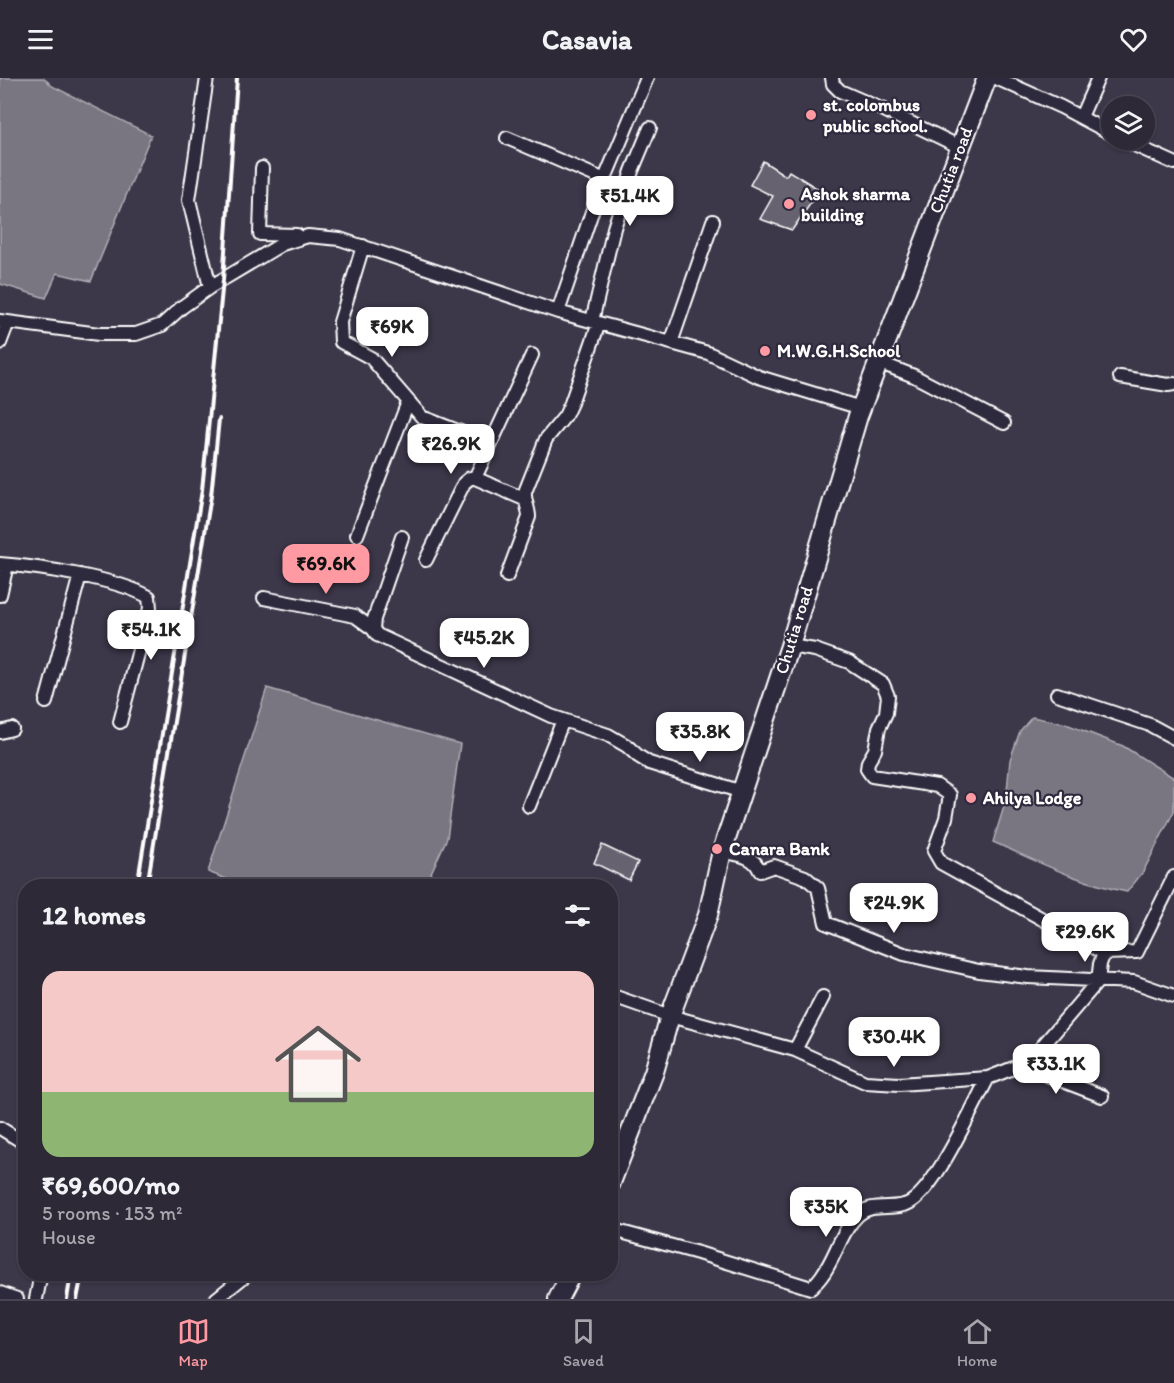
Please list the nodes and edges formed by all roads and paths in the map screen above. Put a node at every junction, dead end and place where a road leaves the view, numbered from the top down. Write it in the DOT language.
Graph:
graph roads {
  1 [pos="207,78"];
  2 [pos="647,78"];
  3 [pos="832,78"];
  4 [pos="987,78"];
  5 [pos="996,78"];
  6 [pos="1098,78"];
  7 [pos="1081,117"];
  8 [pos="650,128"];
  9 [pos="1101,128"];
  10 [pos="507,138"];
  11 [pos="960,147"];
  12 [pos="1145,150"];
  13 [pos="1174,163"];
  14 [pos="262,168"];
  15 [pos="605,180"];
  16 [pos="713,222"];
  17 [pos="308,236"];
  18 [pos="363,246"];
  19 [pos="210,287"];
  20 [pos="558,312"];
  21 [pos="4,322"];
  22 [pos="596,322"];
  23 [pos="0,342"];
  24 [pos="671,343"];
  25 [pos="532,355"];
  26 [pos="878,362"];
  27 [pos="1120,377"];
  28 [pos="1174,384"];
  29 [pos="408,402"];
  30 [pos="861,408"];
  31 [pos="1004,423"];
  32 [pos="491,444"];
  33 [pos="476,478"];
  34 [pos="524,499"];
  35 [pos="357,535"];
  36 [pos="402,537"];
  37 [pos="426,560"];
  38 [pos="3,565"];
  39 [pos="80,575"];
  40 [pos="507,576"];
  41 [pos="0,595"];
  42 [pos="264,598"];
  43 [pos="374,629"];
  44 [pos="790,646"];
  45 [pos="1057,694"];
  46 [pos="46,702"];
  47 [pos="563,720"];
  48 [pos="120,722"];
  49 [pos="1174,738"];
  50 [pos="742,792"];
  51 [pos="529,806"];
  52 [pos="722,851"];
  53 [pos="1174,878"];
  54 [pos="1104,953"];
  55 [pos="1098,981"];
  56 [pos="1174,996"];
  57 [pos="823,997"];
  58 [pos="618,998"];
  59 [pos="670,1016"];
  60 [pos="795,1050"];
  61 [pos="1021,1065"];
  62 [pos="988,1078"];
  63 [pos="1102,1096"];
  64 [pos="0,1128"];
  65 [pos="18,1139"];
  66 [pos="618,1164"];
  67 [pos="618,1231"];
  68 [pos="39,1281"];
  69 [pos="238,1281"];
  70 [pos="567,1281"];
  71 [pos="0,1293"];
  72 [pos="809,1294"];
  73 [pos="16,1299"];
  74 [pos="36,1299"];
  75 [pos="216,1299"];
  76 [pos="558,1299"];
  1 -- 19 [label="street"];
  2 -- 15 [label="street"];
  3 -- 11 [label="street"];
  4 -- 11 [label="street, Chutia road"];
  5 -- 7 [label="street"];
  6 -- 7 [label="street"];
  7 -- 9 [label="street"];
  8 -- 22 [label="street"];
  10 -- 15 [label="street"];
  11 -- 26 [label="street, Chutia road"];
  12 -- 13 [label="street"];
  14 -- 17 [label="street"];
  15 -- 20 [label="street"];
  16 -- 24 [label="street"];
  17 -- 18 [label="street"];
  17 -- 19 [label="street"];
  18 -- 20 [label="street"];
  18 -- 29 [label="street"];
  19 -- 21 [label="street"];
  20 -- 22 [label="street"];
  21 -- 23 [label="street"];
  22 -- 24 [label="street"];
  22 -- 34 [label="street"];
  24 -- 30 [label="street"];
  25 -- 32 [label="street"];
  26 -- 30 [label="street, Chutia road"];
  26 -- 31 [label="street"];
  27 -- 28 [label="street"];
  29 -- 32 [label="street"];
  29 -- 35 [label="street"];
  30 -- 44 [label="street, Chutia road"];
  32 -- 33 [label="street"];
  33 -- 34 [label="street"];
  33 -- 37 [label="street"];
  34 -- 40 [label="street"];
  36 -- 43 [label="street"];
  38 -- 39 [label="street"];
  38 -- 41 [label="street"];
  39 -- 46 [label="street"];
  39 -- 48 [label="street"];
  42 -- 43 [label="street"];
  43 -- 47 [label="street"];
  44 -- 50 [label="street, Chutia road"];
  44 -- 54 [label="street"];
  45 -- 49 [label="street"];
  47 -- 50 [label="street"];
  47 -- 51 [label="street"];
  50 -- 52 [label="street, Chutia road"];
  52 -- 55 [label="street"];
  52 -- 59 [label="street, Chutia road"];
  53 -- 54 [label="street"];
  54 -- 55 [label="street"];
  55 -- 56 [label="street"];
  55 -- 61 [label="street"];
  57 -- 60 [label="street"];
  58 -- 59 [label="street"];
  59 -- 60 [label="street"];
  59 -- 66 [label="street, Chutia road"];
  60 -- 62 [label="street"];
  61 -- 62 [label="street"];
  61 -- 63 [label="street"];
  62 -- 72 [label="street"];
  64 -- 65 [label="street"];
  67 -- 72 [label="street"];
  68 -- 74 [label="street"];
  69 -- 75 [label="street"];
  70 -- 76 [label="street"];
  71 -- 73 [label="street"];
}
